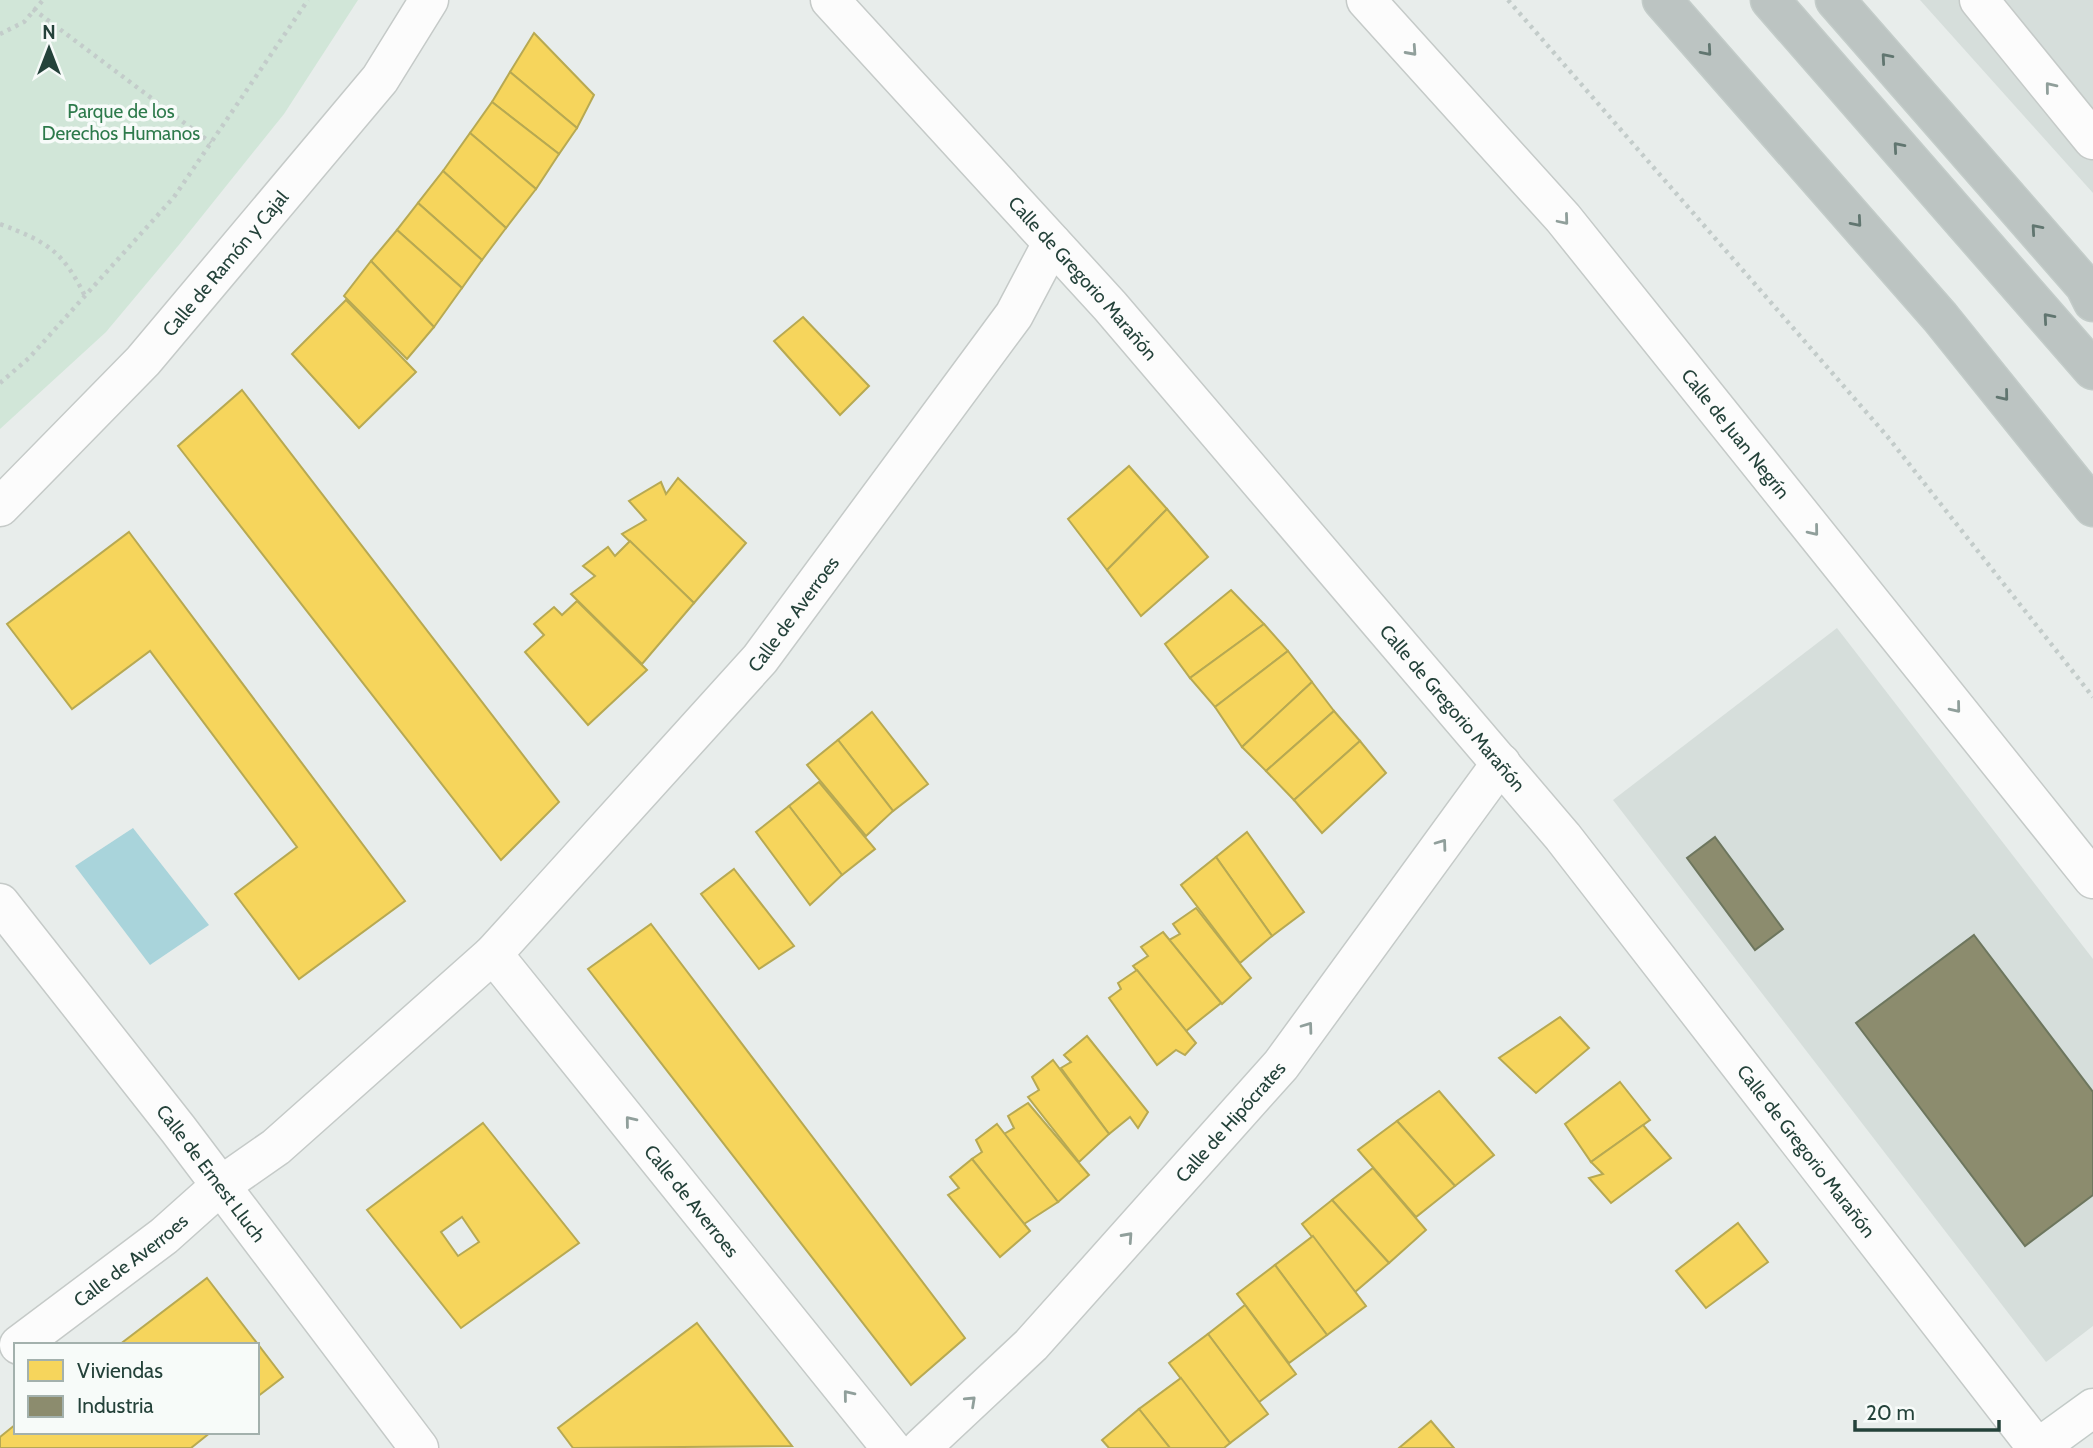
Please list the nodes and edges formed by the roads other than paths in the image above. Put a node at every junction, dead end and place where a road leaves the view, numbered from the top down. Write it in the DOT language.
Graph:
graph roads {
  1 [pos="429,0"];
  2 [pos="830,0"];
  3 [pos="1366,0"];
  4 [pos="1662,0"];
  5 [pos="1770,0"];
  6 [pos="1836,0"];
  7 [pos="1979,0"];
  8 [pos="2093,140"];
  9 [pos="1052,243"];
  10 [pos="2093,302"];
  11 [pos="2093,370"];
  12 [pos="0,507"];
  13 [pos="2093,507"];
  14 [pos="1501,763"];
  15 [pos="2093,879"];
  16 [pos="0,903"];
  17 [pos="493,954"];
  18 [pos="220,1186"];
  19 [pos="22,1343"];
  20 [pos="2093,1408"];
  21 [pos="419,1448"];
  22 [pos="891,1448"];
  23 [pos="921,1448"];
  24 [pos="2038,1448"];
  1 -- 12 [label="street, Calle de Ramón y Cajal"];
  2 -- 9 [label="street, Calle de Gregorio Marañón"];
  3 -- 15 [label="street, Calle de Juan Negrín, one-way"];
  4 -- 13 [label="highway, one-way"];
  11 -- 5 [label="highway, one-way"];
  10 -- 6 [label="highway, one-way"];
  8 -- 7 [label="street, one-way"];
  9 -- 14 [label="street, Calle de Gregorio Marañón"];
  9 -- 17 [label="street, Calle de Averroes"];
  23 -- 14 [label="street, Calle de Hipócrates, one-way"];
  14 -- 24 [label="street, Calle de Gregorio Marañón"];
  16 -- 18 [label="street, Calle de Ernest Lluch"];
  17 -- 18 [label="street, Calle de Averroes"];
  22 -- 17 [label="street, Calle de Averroes, one-way"];
  18 -- 19 [label="street, Calle de Averroes"];
  18 -- 21 [label="street, Calle de Ernest Lluch"];
  20 -- 24 [label="street"];
}
